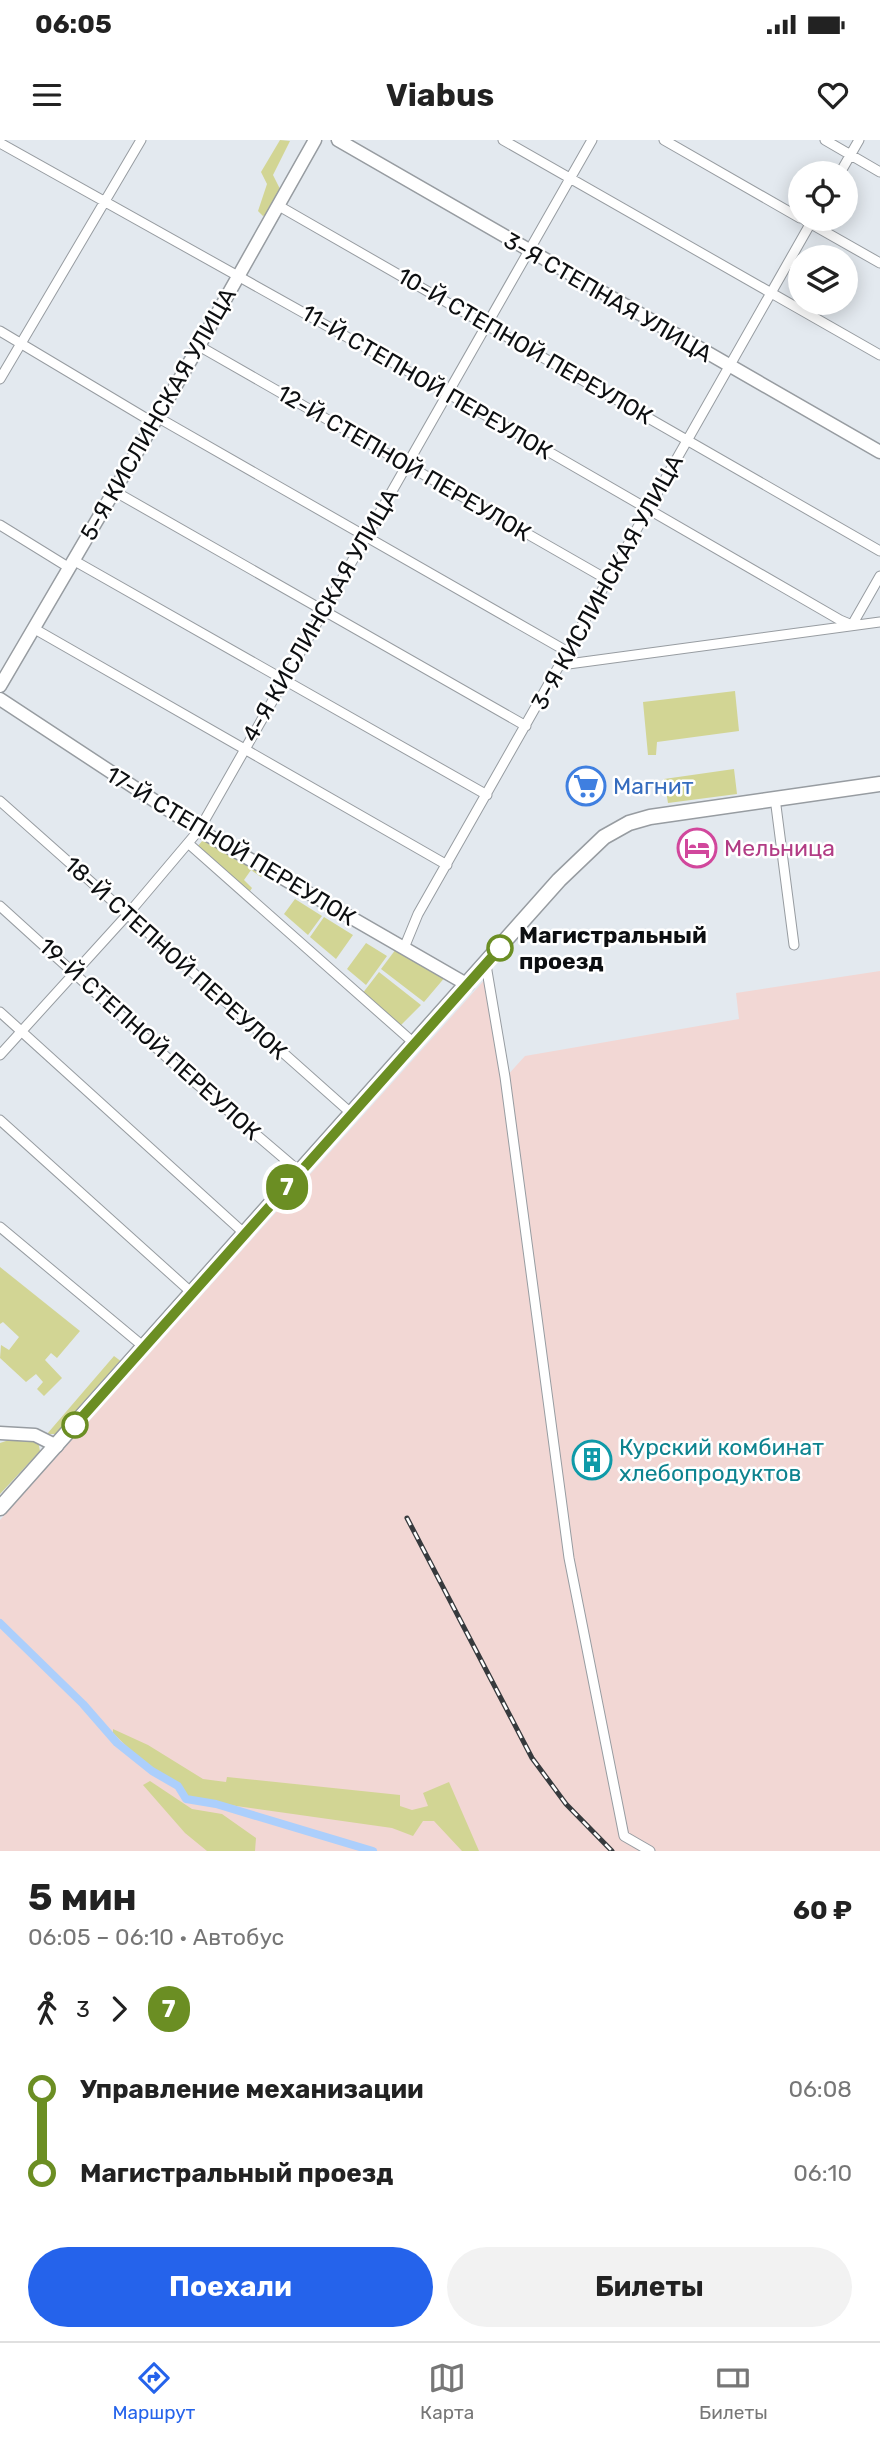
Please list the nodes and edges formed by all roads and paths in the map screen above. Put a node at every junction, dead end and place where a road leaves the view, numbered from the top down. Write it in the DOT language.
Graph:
graph roads {
  1 [pos="141,140"];
  2 [pos="315,140"];
  3 [pos="338,140"];
  4 [pos="503,140"];
  5 [pos="592,140"];
  6 [pos="664,140"];
  7 [pos="825,140"];
  8 [pos="859,140"];
  9 [pos="0,143"];
  10 [pos="850,155"];
  11 [pos="847,161"];
  12 [pos="880,172"];
  13 [pos="570,178"];
  14 [pos="104,203"];
  15 [pos="279,206"];
  16 [pos="788,210"];
  17 [pos="801,231"];
  18 [pos="825,231"];
  19 [pos="529,252"];
  20 [pos="880,263"];
  21 [pos="239,276"];
  22 [pos="771,292"];
  23 [pos="488,325"];
  24 [pos="0,331"];
  25 [pos="22,343"];
  26 [pos="200,346"];
  27 [pos="880,355"];
  28 [pos="729,366"];
  29 [pos="0,379"];
  30 [pos="447,393"];
  31 [pos="156,420"];
  32 [pos="687,439"];
  33 [pos="880,452"];
  34 [pos="408,463"];
  35 [pos="114,492"];
  36 [pos="648,509"];
  37 [pos="0,525"];
  38 [pos="363,537"];
  39 [pos="880,551"];
  40 [pos="71,564"];
  41 [pos="880,576"];
  42 [pos="608,580"];
  43 [pos="323,610"];
  44 [pos="880,622"];
  45 [pos="852,625"];
  46 [pos="33,628"];
  47 [pos="568,652"];
  48 [pos="561,665"];
  49 [pos="283,678"];
  50 [pos="0,686"];
  51 [pos="0,699"];
  52 [pos="526,726"];
  53 [pos="243,748"];
  54 [pos="880,784"];
  55 [pos="487,795"];
  56 [pos="775,798"];
  57 [pos="0,801"];
  58 [pos="199,830"];
  59 [pos="188,844"];
  60 [pos="447,865"];
  61 [pos="0,906"];
  62 [pos="128,914"];
  63 [pos="794,945"];
  64 [pos="404,948"];
  65 [pos="486,965"];
  66 [pos="75,973"];
  67 [pos="468,985"];
  68 [pos="0,1012"];
  69 [pos="21,1031"];
  70 [pos="415,1044"];
  71 [pos="0,1055"];
  72 [pos="352,1114"];
  73 [pos="0,1119"];
  74 [pos="300,1172"];
  75 [pos="0,1227"];
  76 [pos="245,1234"];
  77 [pos="192,1293"];
  78 [pos="144,1347"];
  79 [pos="0,1433"];
  80 [pos="57,1446"];
  81 [pos="0,1508"];
  82 [pos="650,1851"];
  1 -- 14 [label="street"];
  2 -- 15 [label="street, 5-Я КИСЛИНСКАЯ УЛИЦА"];
  3 -- 19 [label="street, 3-Я СТЕПНАЯ УЛИЦА"];
  4 -- 13 [label="street"];
  5 -- 13 [label="street, 4-Я КИСЛИНСКАЯ УЛИЦА"];
  6 -- 16 [label="street"];
  7 -- 10 [label="street"];
  8 -- 10 [label="street"];
  9 -- 14 [label="street, 11-Й СТЕПНОЙ ПЕРЕУЛОК"];
  10 -- 11 [label="street"];
  10 -- 12 [label="street"];
  13 -- 19 [label="street, 4-Я КИСЛИНСКАЯ УЛИЦА"];
  13 -- 22 [label="street"];
  14 -- 21 [label="street, 11-Й СТЕПНОЙ ПЕРЕУЛОК"];
  14 -- 25 [label="street"];
  15 -- 21 [label="street, 5-Я КИСЛИНСКАЯ УЛИЦА"];
  15 -- 23 [label="street, 10-Й СТЕПНОЙ ПЕРЕУЛОК"];
  17 -- 22 [label="street, 3-Я КИСЛИНСКАЯ УЛИЦА"];
  18 -- 20 [label="street"];
  19 -- 23 [label="street, 4-Я КИСЛИНСКАЯ УЛИЦА"];
  19 -- 28 [label="street, 3-Я СТЕПНАЯ УЛИЦА"];
  21 -- 26 [label="street, 5-Я КИСЛИНСКАЯ УЛИЦА"];
  21 -- 30 [label="street, 11-Й СТЕПНОЙ ПЕРЕУЛОК"];
  22 -- 27 [label="street"];
  22 -- 28 [label="street, 3-Я КИСЛИНСКАЯ УЛИЦА"];
  23 -- 30 [label="street, 4-Я КИСЛИНСКАЯ УЛИЦА"];
  23 -- 32 [label="street, 10-Й СТЕПНОЙ ПЕРЕУЛОК"];
  24 -- 25 [label="street"];
  25 -- 29 [label="street"];
  25 -- 31 [label="street"];
  26 -- 31 [label="street, 5-Я КИСЛИНСКАЯ УЛИЦА"];
  26 -- 34 [label="street, 12-Й СТЕПНОЙ ПЕРЕУЛОК"];
  28 -- 32 [label="street, 3-Я КИСЛИНСКАЯ УЛИЦА"];
  28 -- 33 [label="street, 3-Я СТЕПНАЯ УЛИЦА"];
  30 -- 34 [label="street, 4-Я КИСЛИНСКАЯ УЛИЦА"];
  30 -- 36 [label="street, 11-Й СТЕПНОЙ ПЕРЕУЛОК"];
  31 -- 35 [label="street, 5-Я КИСЛИНСКАЯ УЛИЦА"];
  31 -- 38 [label="street"];
  32 -- 36 [label="street, 3-Я КИСЛИНСКАЯ УЛИЦА"];
  32 -- 39 [label="street, 10-Й СТЕПНОЙ ПЕРЕУЛОК"];
  34 -- 38 [label="street, 4-Я КИСЛИНСКАЯ УЛИЦА"];
  34 -- 42 [label="street, 12-Й СТЕПНОЙ ПЕРЕУЛОК"];
  35 -- 40 [label="street, 5-Я КИСЛИНСКАЯ УЛИЦА"];
  35 -- 43 [label="street"];
  36 -- 42 [label="street, 3-Я КИСЛИНСКАЯ УЛИЦА"];
  36 -- 45 [label="street, 11-Й СТЕПНОЙ ПЕРЕУЛОК"];
  37 -- 40 [label="street"];
  38 -- 43 [label="street, 4-Я КИСЛИНСКАЯ УЛИЦА"];
  38 -- 47 [label="street"];
  40 -- 46 [label="street, 5-Я КИСЛИНСКАЯ УЛИЦА"];
  40 -- 49 [label="street"];
  41 -- 45 [label="street"];
  42 -- 47 [label="street, 3-Я КИСЛИНСКАЯ УЛИЦА"];
  43 -- 49 [label="street, 4-Я КИСЛИНСКАЯ УЛИЦА"];
  43 -- 52 [label="street"];
  44 -- 45 [label="street"];
  45 -- 48 [label="street"];
  46 -- 50 [label="street, 5-Я КИСЛИНСКАЯ УЛИЦА"];
  46 -- 53 [label="street"];
  47 -- 48 [label="street, 3-Я КИСЛИНСКАЯ УЛИЦА"];
  48 -- 52 [label="street, 3-Я КИСЛИНСКАЯ УЛИЦА"];
  49 -- 53 [label="street, 4-Я КИСЛИНСКАЯ УЛИЦА"];
  49 -- 55 [label="street"];
  51 -- 58 [label="street, 17-Й СТЕПНОЙ ПЕРЕУЛОК"];
  52 -- 55 [label="street, 3-Я КИСЛИНСКАЯ УЛИЦА"];
  53 -- 58 [label="street, 4-Я КИСЛИНСКАЯ УЛИЦА"];
  53 -- 60 [label="street"];
  54 -- 56 [label="main road"];
  55 -- 60 [label="street, 3-Я КИСЛИНСКАЯ УЛИЦА"];
  56 -- 63 [label="street"];
  56 -- 65 [label="main road"];
  57 -- 62 [label="street, 18-Й СТЕПНОЙ ПЕРЕУЛОК"];
  58 -- 59 [label="street, 4-Я КИСЛИНСКАЯ УЛИЦА"];
  58 -- 64 [label="street, 17-Й СТЕПНОЙ ПЕРЕУЛОК"];
  59 -- 62 [label="street, 4-Я КИСЛИНСКАЯ УЛИЦА"];
  59 -- 70 [label="street, 17-Й СТЕПНОЙ ПЕРЕУЛОК"];
  60 -- 64 [label="street, 3-Я КИСЛИНСКАЯ УЛИЦА"];
  61 -- 66 [label="street, 19-Й СТЕПНОЙ ПЕРЕУЛОК"];
  62 -- 66 [label="street, 4-Я КИСЛИНСКАЯ УЛИЦА"];
  62 -- 72 [label="street, 18-Й СТЕПНОЙ ПЕРЕУЛОК"];
  64 -- 67 [label="street, 17-Й СТЕПНОЙ ПЕРЕУЛОК"];
  65 -- 67 [label="main road"];
  65 -- 82 [label="street"];
  66 -- 69 [label="street, 4-Я КИСЛИНСКАЯ УЛИЦА"];
  66 -- 74 [label="street, 19-Й СТЕПНОЙ ПЕРЕУЛОК"];
  67 -- 70 [label="main road"];
  68 -- 69 [label="street"];
  69 -- 71 [label="street, 4-Я КИСЛИНСКАЯ УЛИЦА"];
  69 -- 76 [label="street"];
  70 -- 72 [label="main road"];
  72 -- 74 [label="main road"];
  73 -- 77 [label="street"];
  74 -- 76 [label="main road"];
  75 -- 78 [label="street"];
  76 -- 77 [label="main road"];
  77 -- 78 [label="main road"];
  78 -- 80 [label="main road"];
  79 -- 80 [label="street"];
  80 -- 81 [label="main road"];
}
